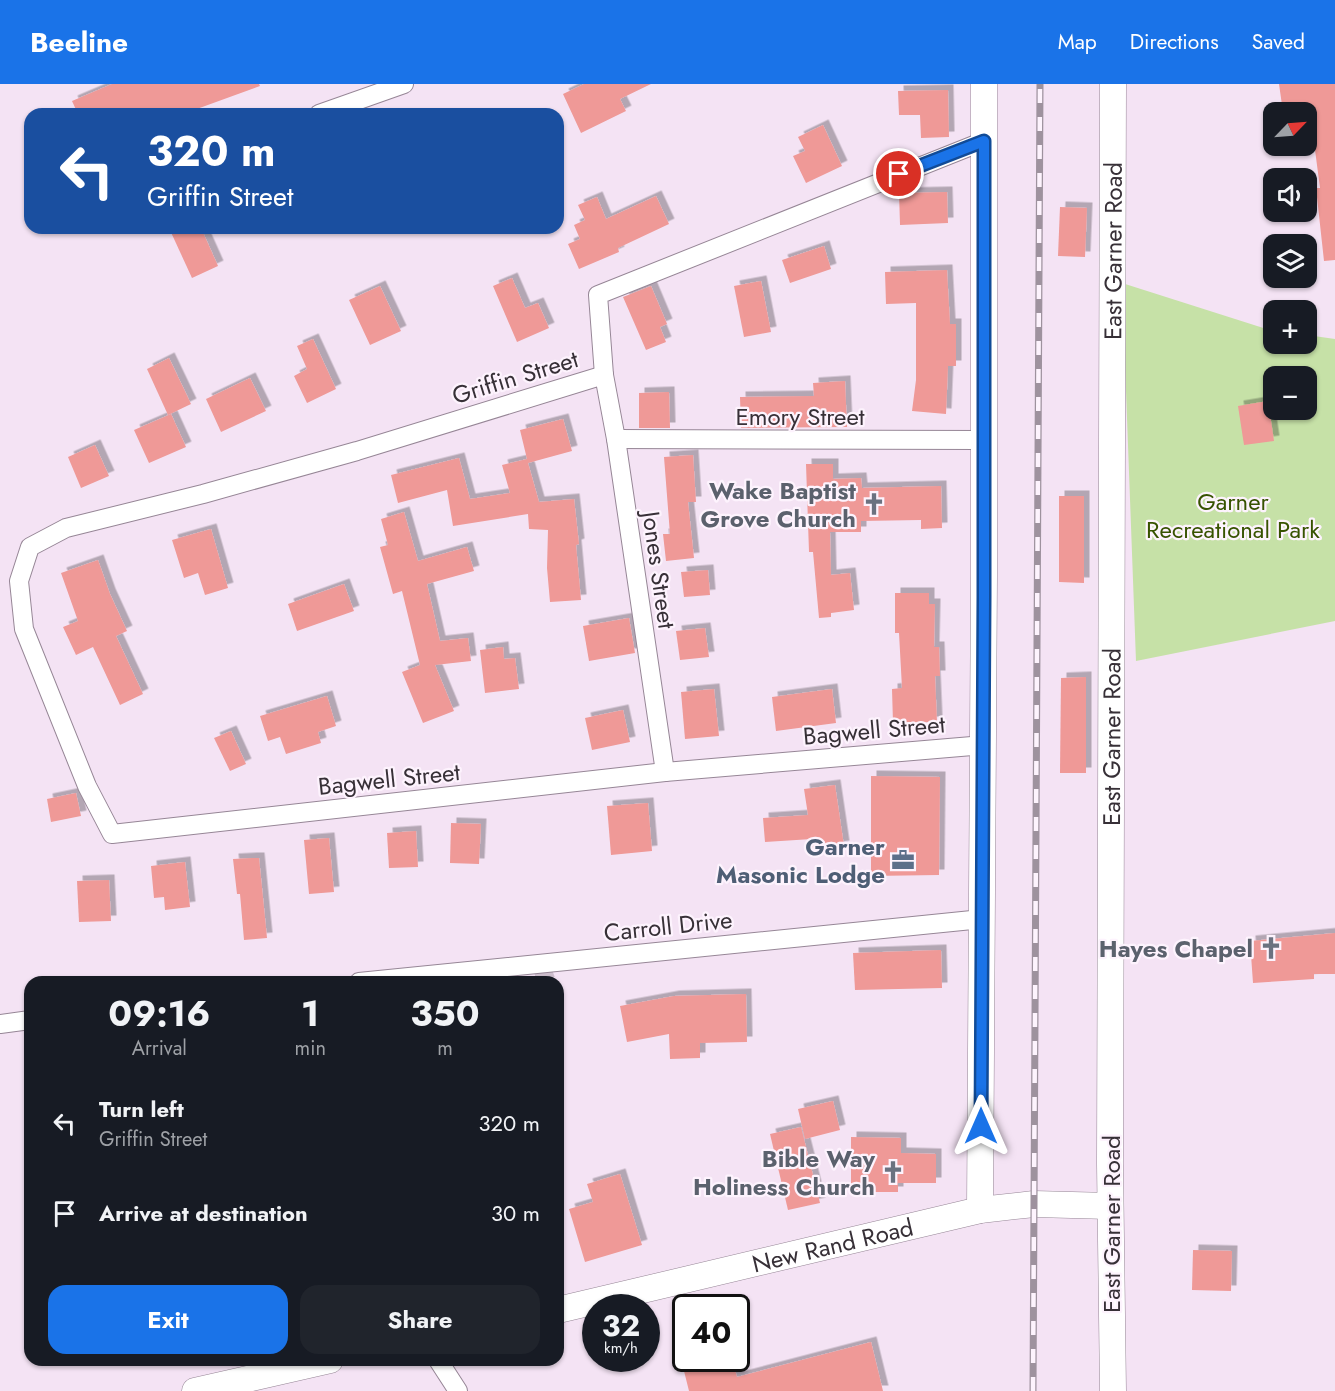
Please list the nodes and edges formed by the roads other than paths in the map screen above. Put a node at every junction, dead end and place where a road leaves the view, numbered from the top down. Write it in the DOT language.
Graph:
graph roads {
  1 [pos="404,84"];
  2 [pos="984,84"];
  3 [pos="1113,84"];
  4 [pos="337,108"];
  5 [pos="984,141"];
  6 [pos="604,375"];
  7 [pos="616,439"];
  8 [pos="984,440"];
  9 [pos="34,545"];
  10 [pos="984,745"];
  11 [pos="665,772"];
  12 [pos="982,919"];
  13 [pos="418,976"];
  14 [pos="24,1021"];
  15 [pos="0,1024"];
  16 [pos="1110,1206"];
  17 [pos="980,1210"];
  18 [pos="564,1309"];
  19 [pos="306,1366"];
  20 [pos="442,1366"];
  21 [pos="220,1388"];
  22 [pos="195,1391"];
  23 [pos="458,1391"];
  24 [pos="1113,1391"];
  1 -- 4 [label="street"];
  2 -- 5 [label="street"];
  3 -- 16 [label="street, East Garner Road"];
  5 -- 6 [label="street, Griffin Street"];
  5 -- 8 [label="street"];
  6 -- 7 [label="street, Jones Street"];
  6 -- 9 [label="street, Griffin Street"];
  7 -- 8 [label="street, Emory Street"];
  7 -- 11 [label="street, Jones Street"];
  8 -- 10 [label="street"];
  9 -- 11 [label="street, Bagwell Street"];
  10 -- 11 [label="street, Bagwell Street"];
  10 -- 12 [label="street"];
  12 -- 13 [label="street, Carroll Drive"];
  12 -- 17 [label="street"];
  14 -- 15 [label="street"];
  16 -- 17 [label="street, New Rand Road"];
  16 -- 24 [label="street, East Garner Road"];
  17 -- 18 [label="street, New Rand Road"];
  19 -- 21 [label="street"];
  20 -- 23 [label="street"];
  21 -- 22 [label="street"];
}
